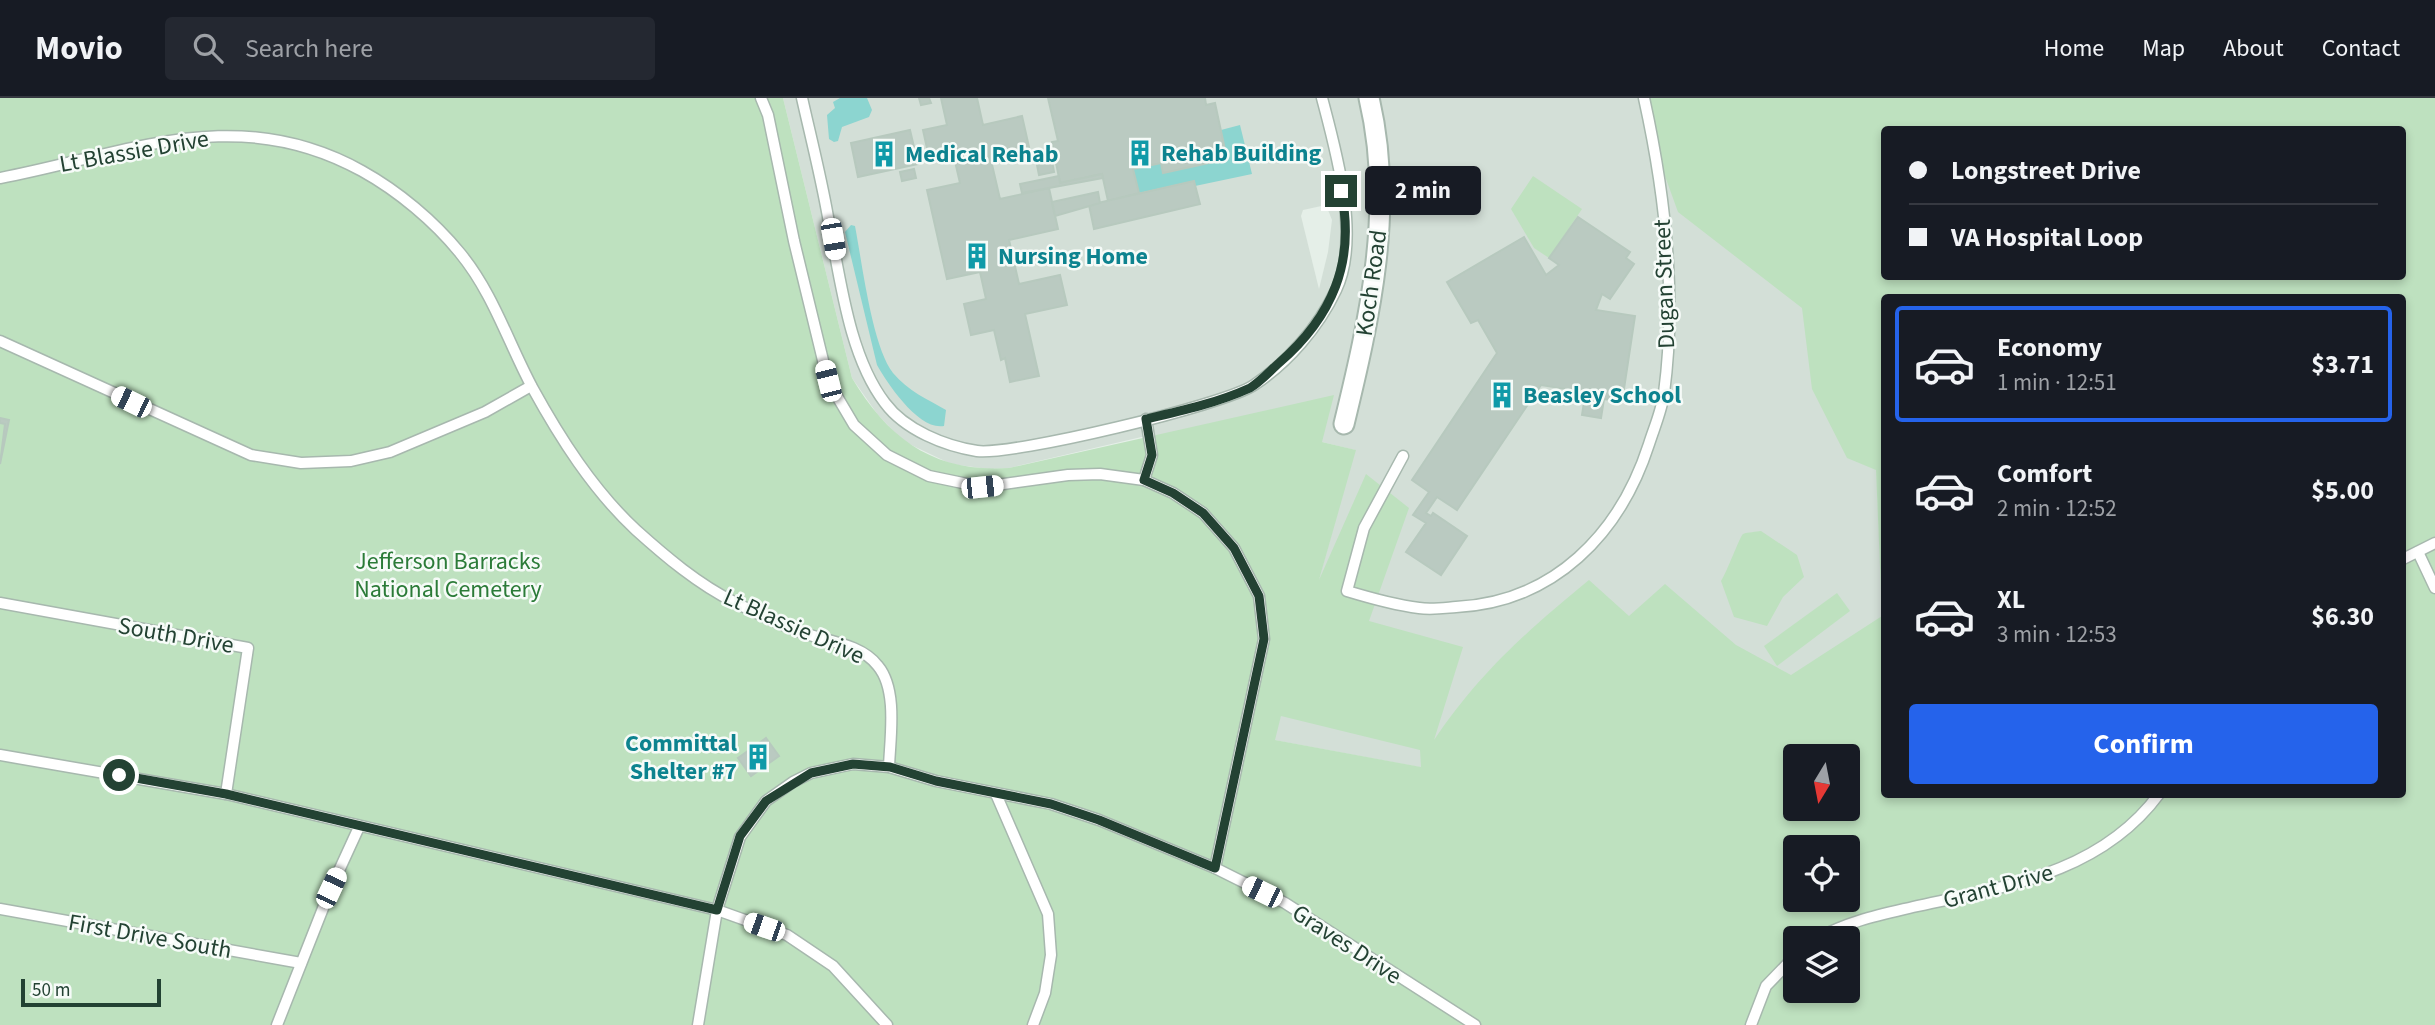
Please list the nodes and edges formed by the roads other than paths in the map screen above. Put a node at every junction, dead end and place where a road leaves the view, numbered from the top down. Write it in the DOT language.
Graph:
graph roads {
  1 [pos="761,98"];
  2 [pos="802,98"];
  3 [pos="1322,98"];
  4 [pos="1368,98"];
  5 [pos="1644,98"];
  6 [pos="0,178"];
  7 [pos="0,341"];
  8 [pos="531,386"];
  9 [pos="1146,419"];
  10 [pos="1343,424"];
  11 [pos="1403,456"];
  12 [pos="1144,480"];
  13 [pos="2435,543"];
  14 [pos="2418,552"];
  15 [pos="2406,558"];
  16 [pos="2435,588"];
  17 [pos="0,603"];
  18 [pos="0,755"];
  19 [pos="890,767"];
  20 [pos="226,794"];
  21 [pos="996,794"];
  22 [pos="2156,798"];
  23 [pos="359,827"];
  24 [pos="1215,868"];
  25 [pos="0,909"];
  26 [pos="717,910"];
  27 [pos="1839,926"];
  28 [pos="301,963"];
  29 [pos="1783,969"];
  30 [pos="277,1025"];
  31 [pos="698,1025"];
  32 [pos="887,1025"];
  33 [pos="1033,1025"];
  34 [pos="1475,1025"];
  35 [pos="1751,1025"];
  1 -- 12 [label="lane"];
  2 -- 9 [label="lane"];
  3 -- 9 [label="lane"];
  4 -- 10 [label="street, Koch Road"];
  5 -- 11 [label="lane, Dugan Street"];
  6 -- 8 [label="lane, Lt Blassie Drive"];
  7 -- 8 [label="lane"];
  8 -- 19 [label="lane, Lt Blassie Drive"];
  9 -- 12 [label="lane"];
  12 -- 24 [label="lane"];
  13 -- 14 [label="lane"];
  14 -- 15 [label="lane"];
  14 -- 16 [label="lane"];
  17 -- 20 [label="lane, South Drive"];
  18 -- 20 [label="lane"];
  19 -- 21 [label="lane, Graves Drive"];
  19 -- 26 [label="lane, Graves Drive"];
  20 -- 23 [label="lane"];
  21 -- 24 [label="lane, Graves Drive"];
  21 -- 33 [label="lane"];
  22 -- 27 [label="lane, Grant Drive"];
  23 -- 26 [label="lane"];
  23 -- 28 [label="lane"];
  24 -- 34 [label="lane, Graves Drive"];
  25 -- 28 [label="lane, First Drive South"];
  26 -- 31 [label="lane, Graves Drive"];
  26 -- 32 [label="lane"];
  28 -- 30 [label="lane"];
  29 -- 35 [label="lane"];
}
